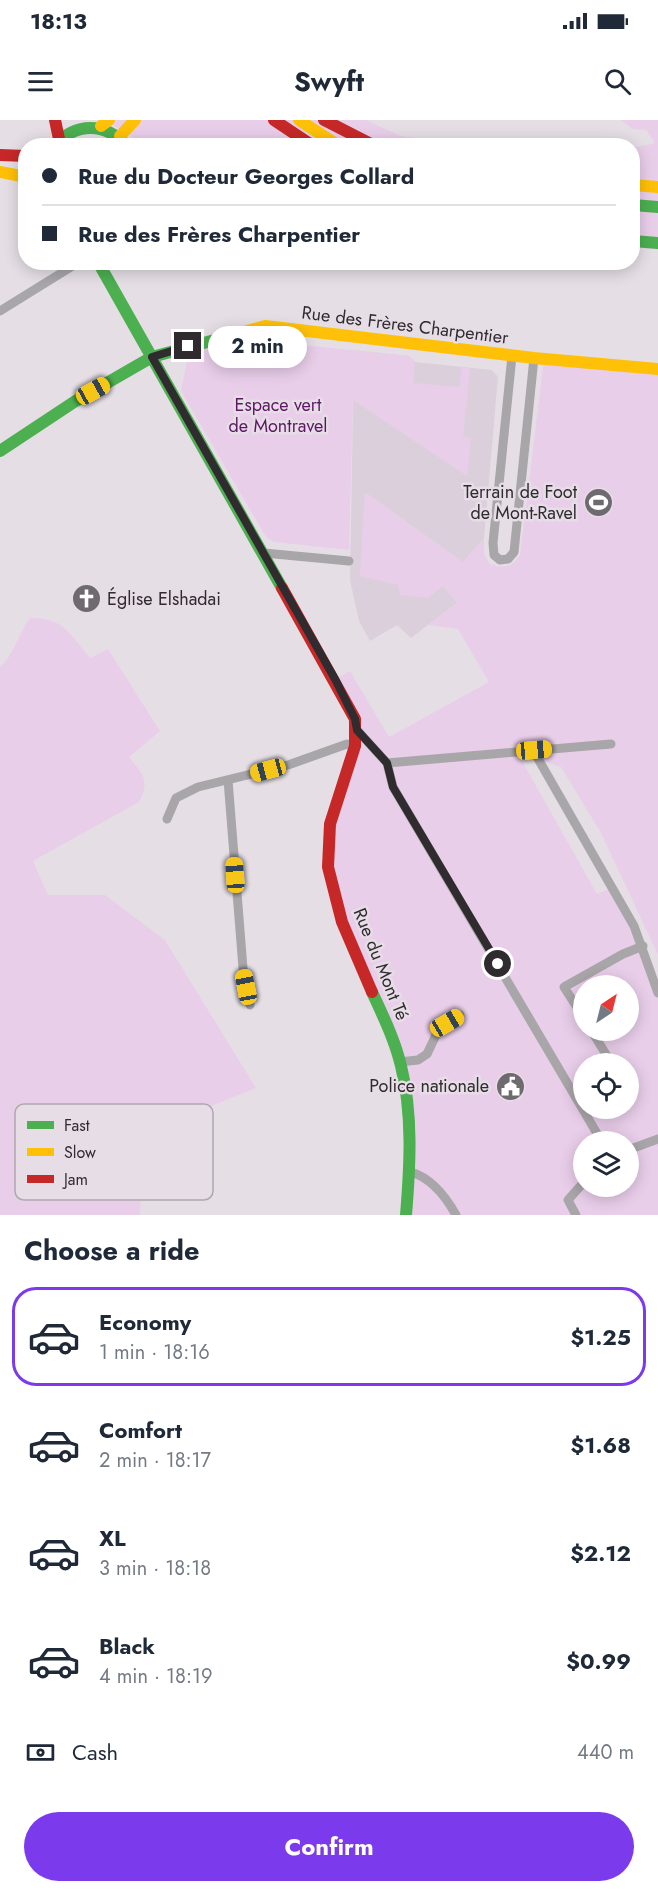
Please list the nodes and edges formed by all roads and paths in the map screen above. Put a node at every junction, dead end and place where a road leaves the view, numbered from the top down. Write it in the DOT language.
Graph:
graph roads {
  1 [pos="55,120"];
  2 [pos="135,120"];
  3 [pos="274,120"];
  4 [pos="299,120"];
  5 [pos="324,120"];
  6 [pos="97,123"];
  7 [pos="56,138"];
  8 [pos="62,138"];
  9 [pos="119,138"];
  10 [pos="125,138"];
  11 [pos="302,138"];
  12 [pos="327,138"];
  13 [pos="359,138"];
  14 [pos="0,155"];
  15 [pos="18,156"];
  16 [pos="0,172"];
  17 [pos="18,175"];
  18 [pos="640,177"];
  19 [pos="658,177"];
  20 [pos="640,186"];
  21 [pos="658,187"];
  22 [pos="640,206"];
  23 [pos="658,207"];
  24 [pos="640,242"];
  25 [pos="658,243"];
  26 [pos="66,270"];
  27 [pos="103,270"];
  28 [pos="0,311"];
  29 [pos="512,356"];
  30 [pos="152,357"];
  31 [pos="534,358"];
  32 [pos="658,369"];
  33 [pos="1,446"];
  34 [pos="264,553"];
  35 [pos="349,561"];
  36 [pos="357,730"];
  37 [pos="611,744"];
  38 [pos="354,746"];
  39 [pos="534,750"];
  40 [pos="387,763"];
  41 [pos="228,780"];
  42 [pos="167,819"];
  43 [pos="643,946"];
  44 [pos="585,975"];
  45 [pos="573,982"];
  46 [pos="658,993"];
  47 [pos="573,1001"];
  48 [pos="249,1005"];
  49 [pos="460,1015"];
  50 [pos="399,1062"];
  51 [pos="596,1131"];
  52 [pos="658,1139"];
  53 [pos="639,1146"];
  54 [pos="411,1172"];
  55 [pos="573,1194"];
  56 [pos="406,1215"];
  57 [pos="456,1215"];
  58 [pos="576,1215"];
  1 -- 7 [label="main road"];
  2 -- 10 [label="main road"];
  3 -- 11 [label="main road"];
  4 -- 12 [label="main road"];
  5 -- 13 [label="main road"];
  6 -- 8 [label="main road"];
  6 -- 9 [label="main road"];
  14 -- 15 [label="main road"];
  16 -- 17 [label="main road"];
  18 -- 19 [label="main road"];
  20 -- 21 [label="main road"];
  22 -- 23 [label="main road"];
  24 -- 25 [label="main road"];
  26 -- 28 [label="street"];
  27 -- 30 [label="main road"];
  29 -- 30 [label="main road, Rue des Frères Charpentier"];
  29 -- 31 [label="main road, Rue des Frères Charpentier"];
  29 -- 31 [label="street"];
  30 -- 33 [label="main road, Rue des Frères Charpentier"];
  30 -- 34 [label="main road"];
  31 -- 32 [label="main road, Rue des Frères Charpentier"];
  34 -- 35 [label="street"];
  34 -- 36 [label="main road"];
  36 -- 38 [label="main road, Rue du Mont Té"];
  36 -- 40 [label="street"];
  37 -- 39 [label="street"];
  38 -- 41 [label="street"];
  38 -- 50 [label="main road, Rue du Mont Té"];
  39 -- 40 [label="street"];
  39 -- 43 [label="street"];
  40 -- 51 [label="street"];
  41 -- 42 [label="street"];
  41 -- 48 [label="street"];
  43 -- 44 [label="street"];
  43 -- 46 [label="street"];
  45 -- 47 [label="street"];
  49 -- 50 [label="street"];
  50 -- 54 [label="main road, Rue du Mont Té"];
  52 -- 53 [label="street"];
  54 -- 56 [label="main road, Rue du Mont Té"];
  54 -- 57 [label="street"];
  55 -- 58 [label="street"];
}
